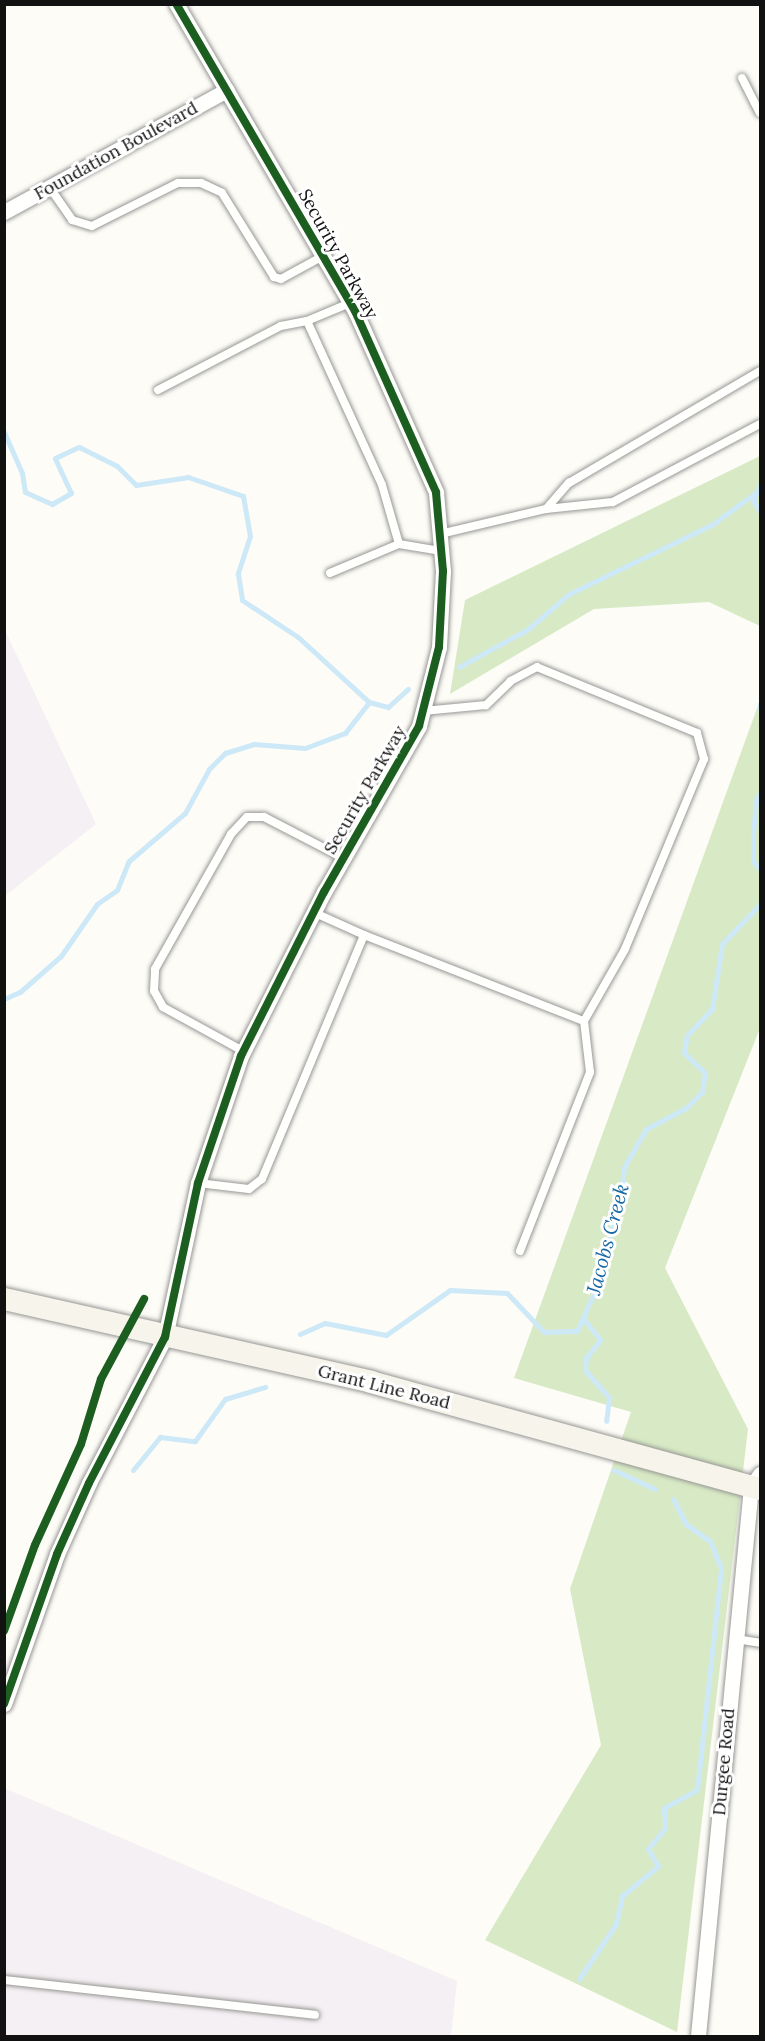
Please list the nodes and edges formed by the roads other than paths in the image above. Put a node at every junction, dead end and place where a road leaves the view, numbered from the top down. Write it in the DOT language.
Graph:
graph roads {
  1 [pos="177,4"];
  2 [pos="742,78"];
  3 [pos="227,90"];
  4 [pos="760,113"];
  5 [pos="50,188"];
  6 [pos="4,213"];
  7 [pos="323,256"];
  8 [pos="350,303"];
  9 [pos="308,321"];
  10 [pos="760,371"];
  11 [pos="158,390"];
  12 [pos="760,424"];
  13 [pos="546,509"];
  14 [pos="440,534"];
  15 [pos="399,544"];
  16 [pos="441,551"];
  17 [pos="330,573"];
  18 [pos="423,711"];
  19 [pos="343,858"];
  20 [pos="313,912"];
  21 [pos="364,935"];
  22 [pos="584,1021"];
  23 [pos="243,1051"];
  24 [pos="198,1183"];
  25 [pos="520,1251"];
  26 [pos="4,1299"];
  27 [pos="165,1337"];
  28 [pos="757,1484"];
  29 [pos="736,1639"];
  30 [pos="760,1643"];
  31 [pos="4,1704"];
  32 [pos="4,1980"];
  33 [pos="315,2015"];
  34 [pos="698,2037"];
  1 -- 3 [label="street, Security Parkway"];
  2 -- 4 [label="lane"];
  3 -- 5 [label="street, Foundation Boulevard"];
  3 -- 7 [label="street, Security Parkway"];
  5 -- 6 [label="street, Foundation Boulevard"];
  5 -- 7 [label="lane"];
  7 -- 8 [label="street, Security Parkway"];
  8 -- 9 [label="lane"];
  8 -- 14 [label="street, Security Parkway"];
  9 -- 11 [label="lane"];
  9 -- 15 [label="lane"];
  10 -- 13 [label="lane"];
  12 -- 13 [label="lane"];
  13 -- 14 [label="lane"];
  14 -- 16 [label="street, Security Parkway"];
  15 -- 16 [label="lane"];
  15 -- 17 [label="lane"];
  16 -- 18 [label="street, Security Parkway"];
  18 -- 19 [label="street, Security Parkway"];
  18 -- 22 [label="lane"];
  19 -- 20 [label="street, Security Parkway"];
  19 -- 23 [label="lane"];
  20 -- 21 [label="lane"];
  20 -- 23 [label="street, Security Parkway"];
  21 -- 22 [label="lane"];
  21 -- 24 [label="lane"];
  22 -- 25 [label="lane"];
  23 -- 24 [label="street, Security Parkway"];
  24 -- 27 [label="street, Security Parkway"];
  26 -- 27 [label="main road, Grant Line Road"];
  27 -- 28 [label="main road, Grant Line Road"];
  27 -- 31 [label="street, Security Parkway"];
  28 -- 29 [label="street, Durgee Road"];
  29 -- 30 [label="lane"];
  29 -- 34 [label="street, Durgee Road"];
  32 -- 33 [label="lane"];
}
